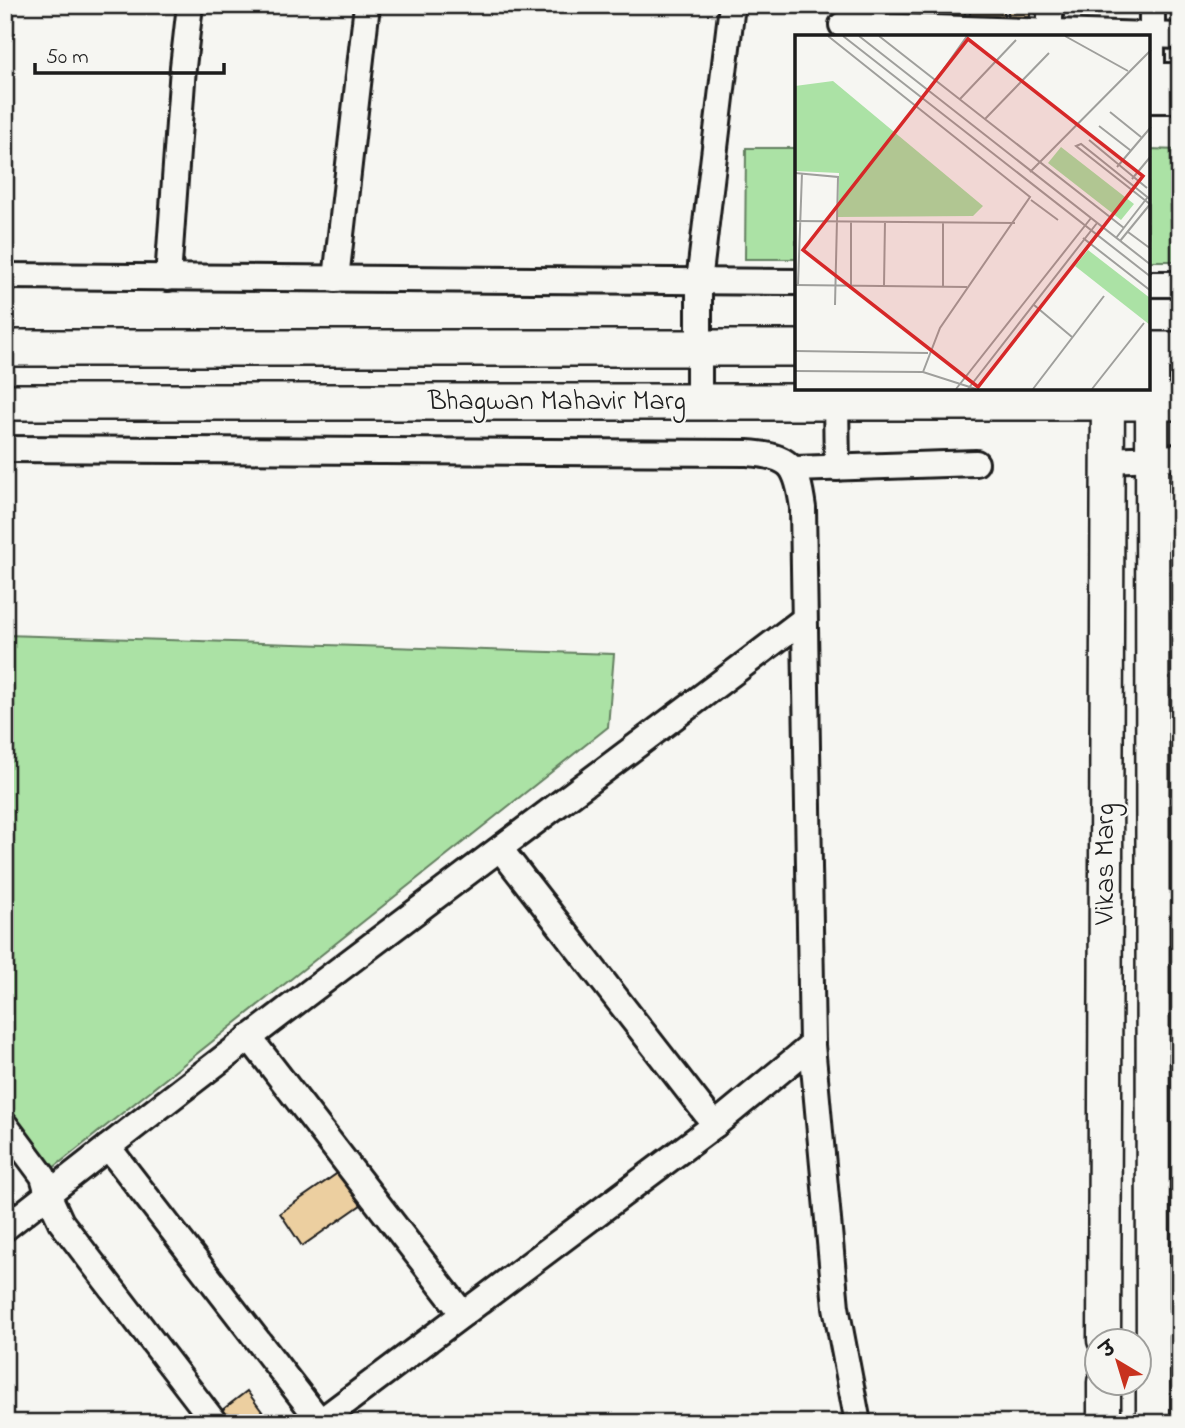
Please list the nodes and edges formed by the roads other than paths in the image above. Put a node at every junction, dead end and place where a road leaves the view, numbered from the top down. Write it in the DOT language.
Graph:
graph roads {
  1 [pos="190,5"];
  2 [pos="367,5"];
  3 [pos="732,5"];
  4 [pos="1050,5"];
  5 [pos="1152,5"];
  6 [pos="842,26"];
  7 [pos="1050,34"];
  8 [pos="1151,35"];
  9 [pos="1180,36"];
  10 [pos="1150,76"];
  11 [pos="1180,76"];
  12 [pos="1150,100"];
  13 [pos="1180,100"];
  14 [pos="5,264"];
  15 [pos="6,276"];
  16 [pos="168,278"];
  17 [pos="336,279"];
  18 [pos="699,282"];
  19 [pos="795,282"];
  20 [pos="1150,284"];
  21 [pos="1180,284"];
  22 [pos="5,348"];
  23 [pos="698,348"];
  24 [pos="795,348"];
  25 [pos="1160,350"];
  26 [pos="1108,395"];
  27 [pos="5,402"];
  28 [pos="699,402"];
  29 [pos="836,402"];
  30 [pos="1166,402"];
  31 [pos="5,449"];
  32 [pos="1166,457"];
  33 [pos="1108,460"];
  34 [pos="976,463"];
  35 [pos="837,468"];
  36 [pos="794,470"];
  37 [pos="803,620"];
  38 [pos="501,850"];
  39 [pos="1166,903"];
  40 [pos="249,1037"];
  41 [pos="812,1045"];
  42 [pos="5,1125"];
  43 [pos="715,1125"];
  44 [pos="108,1147"];
  45 [pos="48,1194"];
  46 [pos="5,1228"];
  47 [pos="463,1314"];
  48 [pos="1104,1326"];
  49 [pos="1104,1396"];
  50 [pos="319,1422"];
  51 [pos="215,1423"];
  52 [pos="858,1423"];
  53 [pos="1104,1423"];
  54 [pos="1153,1423"];
  1 -- 16 [label="street"];
  2 -- 17 [label="street"];
  3 -- 18 [label="street"];
  4 -- 7 [label="street"];
  5 -- 8 [label="street"];
  6 -- 7 [label="street"];
  7 -- 8 [label="street"];
  8 -- 9 [label="street"];
  8 -- 10 [label="street"];
  10 -- 11 [label="street"];
  12 -- 13 [label="street"];
  14 -- 15 [label="street"];
  15 -- 16 [label="street"];
  16 -- 17 [label="street"];
  17 -- 18 [label="street"];
  18 -- 19 [label="street"];
  18 -- 23 [label="street"];
  20 -- 21 [label="street"];
  22 -- 23 [label="main road, Bhagwan Mahavir Marg"];
  23 -- 24 [label="main road, Bhagwan Mahavir Marg"];
  23 -- 28 [label="street"];
  25 -- 30 [label="street, Vikas Marg"];
  26 -- 29 [label="main road, Bhagwan Mahavir Marg"];
  26 -- 30 [label="main road"];
  26 -- 33 [label="street, Vikas Marg"];
  27 -- 28 [label="main road, Bhagwan Mahavir Marg"];
  28 -- 29 [label="main road, Bhagwan Mahavir Marg"];
  29 -- 35 [label="street"];
  30 -- 32 [label="street, Vikas Marg"];
  31 -- 36 [label="street"];
  32 -- 33 [label="street"];
  32 -- 39 [label="street, Vikas Marg"];
  33 -- 48 [label="street, Vikas Marg"];
  34 -- 35 [label="street"];
  35 -- 36 [label="street"];
  36 -- 37 [label="street"];
  37 -- 38 [label="street"];
  37 -- 41 [label="street"];
  38 -- 40 [label="street"];
  38 -- 43 [label="street"];
  39 -- 54 [label="street, Vikas Marg"];
  40 -- 44 [label="street"];
  40 -- 47 [label="street"];
  41 -- 43 [label="street"];
  41 -- 52 [label="street"];
  42 -- 45 [label="street"];
  43 -- 47 [label="street"];
  44 -- 45 [label="street"];
  44 -- 50 [label="street"];
  45 -- 46 [label="street"];
  45 -- 51 [label="street"];
  47 -- 50 [label="street"];
  49 -- 53 [label="street"];
}
